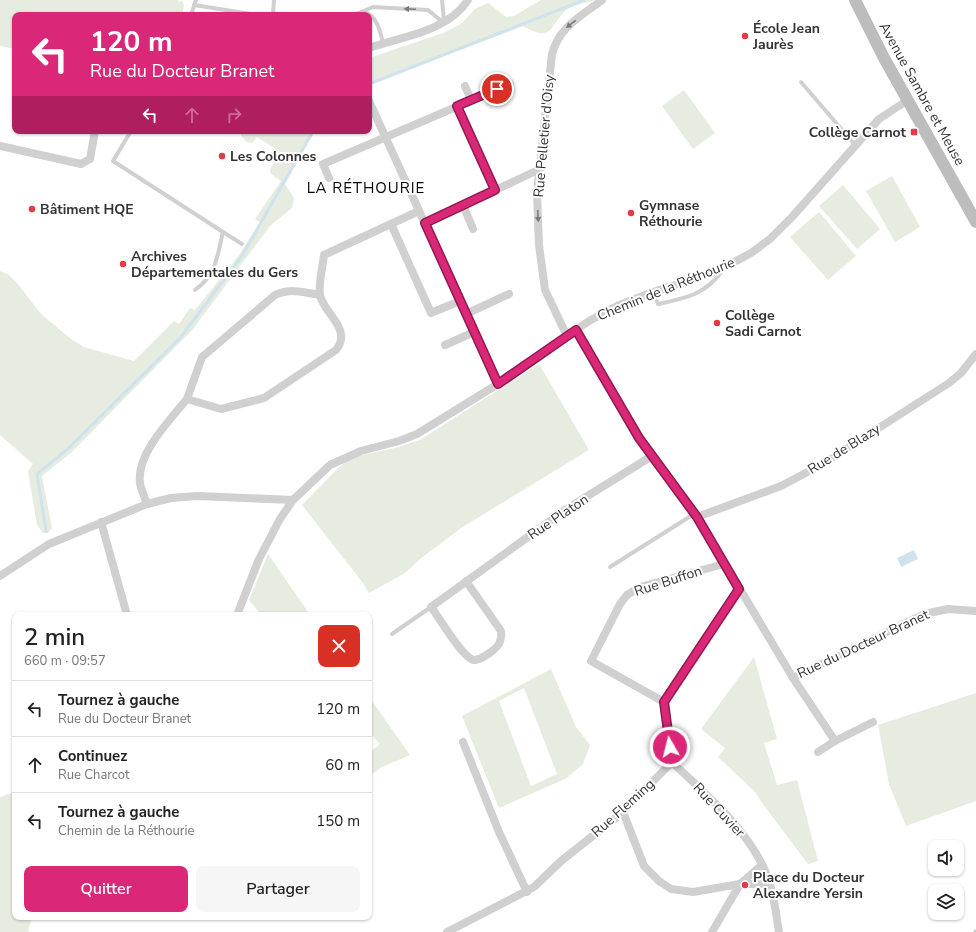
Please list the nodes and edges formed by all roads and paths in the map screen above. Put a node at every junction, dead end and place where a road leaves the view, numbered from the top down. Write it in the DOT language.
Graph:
graph roads {
  1 [pos="196,0"];
  2 [pos="274,0"];
  3 [pos="442,0"];
  4 [pos="468,0"];
  5 [pos="602,0"];
  6 [pos="855,0"];
  7 [pos="194,5"];
  8 [pos="192,12"];
  9 [pos="238,12"];
  10 [pos="273,12"];
  11 [pos="360,12"];
  12 [pos="372,17"];
  13 [pos="444,23"];
  14 [pos="383,43"];
  15 [pos="372,47"];
  16 [pos="801,82"];
  17 [pos="510,84"];
  18 [pos="465,86"];
  19 [pos="471,100"];
  20 [pos="908,100"];
  21 [pos="457,106"];
  22 [pos="372,108"];
  23 [pos="94,134"];
  24 [pos="129,134"];
  25 [pos="385,137"];
  26 [pos="855,145"];
  27 [pos="0,146"];
  28 [pos="538,170"];
  29 [pos="329,178"];
  30 [pos="495,190"];
  31 [pos="463,205"];
  32 [pos="419,211"];
  33 [pos="976,222"];
  34 [pos="425,223"];
  35 [pos="391,224"];
  36 [pos="474,229"];
  37 [pos="223,232"];
  38 [pos="242,244"];
  39 [pos="725,267"];
  40 [pos="196,290"];
  41 [pos="653,292"];
  42 [pos="509,294"];
  43 [pos="320,295"];
  44 [pos="460,300"];
  45 [pos="466,314"];
  46 [pos="576,330"];
  47 [pos="474,332"];
  48 [pos="567,336"];
  49 [pos="445,345"];
  50 [pos="976,354"];
  51 [pos="498,384"];
  52 [pos="187,399"];
  53 [pos="652,456"];
  54 [pos="293,500"];
  55 [pos="147,504"];
  56 [pos="696,515"];
  57 [pos="101,522"];
  58 [pos="724,564"];
  59 [pos="610,567"];
  60 [pos="0,576"];
  61 [pos="466,581"];
  62 [pos="739,589"];
  63 [pos="431,607"];
  64 [pos="976,611"];
  65 [pos="126,612"];
  66 [pos="238,612"];
  67 [pos="392,634"];
  68 [pos="793,678"];
  69 [pos="664,702"];
  70 [pos="873,722"];
  71 [pos="835,741"];
  72 [pos="463,742"];
  73 [pos="818,752"];
  74 [pos="672,762"];
  75 [pos="623,812"];
  76 [pos="762,865"];
  77 [pos="740,884"];
  78 [pos="770,884"];
  79 [pos="527,892"];
  80 [pos="447,932"];
  81 [pos="712,932"];
  82 [pos="779,932"];
  1 -- 7 [label="lane"];
  2 -- 10 [label="lane"];
  3 -- 13 [label="lane"];
  4 -- 13 [label="street"];
  5 -- 28 [label="street, Rue Pelletier d'Oisy, one-way"];
  6 -- 20 [label="street, Avenue Sambre et Meuse"];
  7 -- 8 [label="lane"];
  7 -- 9 [label="lane"];
  13 -- 11 [label="lane, one-way"];
  12 -- 14 [label="lane"];
  13 -- 14 [label="street"];
  14 -- 15 [label="street"];
  16 -- 26 [label="lane"];
  17 -- 19 [label="street"];
  18 -- 19 [label="street"];
  19 -- 21 [label="street"];
  20 -- 26 [label="street, Chemin de la Réthourie"];
  20 -- 33 [label="street, Avenue Sambre et Meuse"];
  21 -- 25 [label="street"];
  21 -- 30 [label="street"];
  22 -- 25 [label="street"];
  23 -- 27 [label="street"];
  24 -- 37 [label="lane"];
  25 -- 29 [label="street"];
  25 -- 32 [label="street"];
  26 -- 39 [label="street, Chemin de la Réthourie"];
  28 -- 30 [label="street"];
  28 -- 48 [label="street, Rue Pelletier d'Oisy, one-way"];
  30 -- 31 [label="street"];
  31 -- 34 [label="street"];
  31 -- 36 [label="street"];
  32 -- 34 [label="street"];
  32 -- 35 [label="street"];
  34 -- 44 [label="street"];
  35 -- 43 [label="street"];
  35 -- 44 [label="street"];
  37 -- 38 [label="lane"];
  37 -- 40 [label="lane"];
  39 -- 41 [label="street, Chemin de la Réthourie"];
  39 -- 41 [label="lane"];
  41 -- 46 [label="street, Chemin de la Réthourie"];
  42 -- 45 [label="street"];
  43 -- 52 [label="street"];
  43 -- 52 [label="street"];
  44 -- 45 [label="street"];
  45 -- 47 [label="street"];
  46 -- 48 [label="street, Chemin de la Réthourie"];
  46 -- 53 [label="street, Rue du Docteur Branet"];
  47 -- 49 [label="street"];
  47 -- 51 [label="street"];
  48 -- 51 [label="street, Chemin de la Réthourie"];
  50 -- 56 [label="street, Rue de Blazy"];
  51 -- 54 [label="street, Chemin de la Réthourie"];
  52 -- 55 [label="street"];
  53 -- 56 [label="street, Rue du Docteur Branet"];
  53 -- 61 [label="street, Rue Platon"];
  54 -- 55 [label="street"];
  54 -- 66 [label="street, Chemin de la Réthourie"];
  55 -- 57 [label="street"];
  56 -- 58 [label="street, Rue du Docteur Branet"];
  56 -- 59 [label="lane"];
  57 -- 60 [label="street"];
  57 -- 65 [label="street"];
  58 -- 62 [label="street, Rue du Docteur Branet"];
  58 -- 69 [label="street, Rue Buffon"];
  61 -- 63 [label="street, Rue Platon"];
  61 -- 63 [label="street"];
  62 -- 68 [label="street, Rue du Docteur Branet"];
  62 -- 69 [label="street"];
  63 -- 67 [label="lane"];
  64 -- 68 [label="street, Rue du Docteur Branet"];
  68 -- 71 [label="street"];
  69 -- 74 [label="street"];
  70 -- 71 [label="street"];
  71 -- 73 [label="street"];
  72 -- 79 [label="street"];
  74 -- 75 [label="street, Rue Fleming"];
  74 -- 76 [label="street, Rue Cuvier"];
  75 -- 77 [label="street"];
  75 -- 79 [label="street, Rue Fleming"];
  76 -- 77 [label="street"];
  76 -- 78 [label="street, Rue Cuvier"];
  77 -- 78 [label="street"];
  77 -- 81 [label="street"];
  78 -- 82 [label="street, Rue Cuvier"];
  79 -- 80 [label="street, Rue Fleming"];
}
